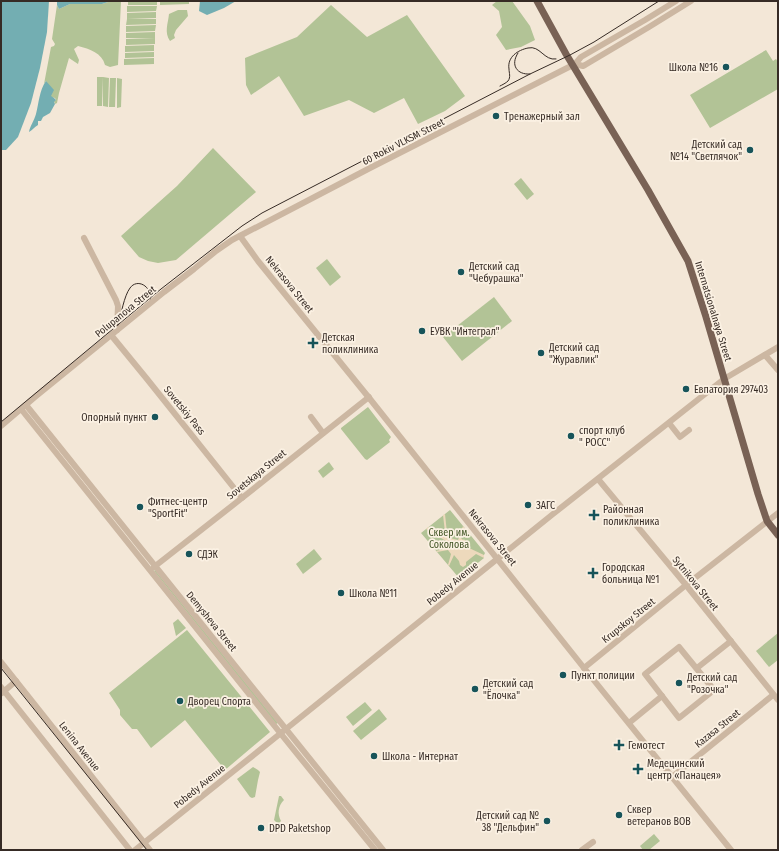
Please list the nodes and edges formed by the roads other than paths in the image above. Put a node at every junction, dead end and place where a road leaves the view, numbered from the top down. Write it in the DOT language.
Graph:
graph roads {
  1 [pos="537,1"];
  2 [pos="676,1"];
  3 [pos="691,1"];
  4 [pos="574,65"];
  5 [pos="240,236"];
  6 [pos="84,238"];
  7 [pos="117,330"];
  8 [pos="110,335"];
  9 [pos="778,347"];
  10 [pos="765,354"];
  11 [pos="778,370"];
  12 [pos="724,379"];
  13 [pos="368,397"];
  14 [pos="23,407"];
  15 [pos="311,417"];
  16 [pos="669,422"];
  17 [pos="1,426"];
  18 [pos="689,430"];
  19 [pos="323,433"];
  20 [pos="598,479"];
  21 [pos="242,498"];
  22 [pos="778,513"];
  23 [pos="767,522"];
  24 [pos="778,535"];
  25 [pos="498,559"];
  26 [pos="153,568"];
  27 [pos="686,585"];
  28 [pos="731,641"];
  29 [pos="1,662"];
  30 [pos="584,668"];
  31 [pos="696,668"];
  32 [pos="16,681"];
  33 [pos="2,691"];
  34 [pos="773,695"];
  35 [pos="662,696"];
  36 [pos="778,700"];
  37 [pos="629,723"];
  38 [pos="283,732"];
  39 [pos="672,777"];
  40 [pos="144,842"];
  41 [pos="593,842"];
  42 [pos="130,850"];
  43 [pos="135,850"];
  44 [pos="150,850"];
  45 [pos="375,850"];
  46 [pos="383,850"];
  47 [pos="582,850"];
  48 [pos="731,850"];
  1 -- 4 [label="main road, Internatsionalnaya Street"];
  2 -- 4 [label="street, 60 Rokiv VLKSM Street"];
  3 -- 4 [label="street, 60 Rokiv VLKSM Street"];
  4 -- 5 [label="street, 60 Rokiv VLKSM Street"];
  4 -- 12 [label="main road, Internatsionalnaya Street"];
  5 -- 7 [label="street, Polupanova Street"];
  5 -- 13 [label="street, Nekrasova Street"];
  6 -- 7 [label="street"];
  7 -- 8 [label="street, Polupanova Street"];
  8 -- 14 [label="street, Polupanova Street"];
  8 -- 21 [label="street, Sovetskiy Pass"];
  9 -- 10 [label="street, Pobedy Avenue"];
  10 -- 11 [label="street"];
  10 -- 12 [label="street, Pobedy Avenue"];
  12 -- 16 [label="street, Pobedy Avenue"];
  12 -- 23 [label="main road, Internatsionalnaya Street"];
  13 -- 19 [label="street, Sovetskaya Street"];
  13 -- 25 [label="street, Nekrasova Street"];
  14 -- 17 [label="street, Polupanova Street"];
  14 -- 26 [label="street, Demysheva Street"];
  15 -- 19 [label="street"];
  16 -- 18 [label="street"];
  16 -- 20 [label="street, Pobedy Avenue"];
  19 -- 21 [label="street, Sovetskaya Street"];
  20 -- 25 [label="street, Pobedy Avenue"];
  20 -- 27 [label="street, Sytnikova Street"];
  21 -- 26 [label="street, Sovetskaya Street"];
  22 -- 23 [label="street, Krupskoy Street"];
  23 -- 24 [label="main road, Internatsionalnaya Street"];
  23 -- 27 [label="street, Krupskoy Street"];
  25 -- 30 [label="street, Nekrasova Street"];
  25 -- 38 [label="street, Pobedy Avenue"];
  26 -- 38 [label="street, Demysheva Street"];
  27 -- 28 [label="street, Sytnikova Street"];
  27 -- 30 [label="street, Krupskoy Street"];
  28 -- 31 [label="street"];
  28 -- 34 [label="street, Sytnikova Street"];
  29 -- 32 [label="street, Lenina Avenue"];
  30 -- 37 [label="street, Nekrasova Street"];
  31 -- 35 [label="street"];
  31 -- 35 [label="street"];
  32 -- 33 [label="street"];
  32 -- 40 [label="street, Lenina Avenue"];
  33 -- 42 [label="street"];
  34 -- 36 [label="street, Sytnikova Street"];
  34 -- 39 [label="street, Kazasa Street"];
  35 -- 37 [label="street"];
  37 -- 39 [label="street, Nekrasova Street"];
  38 -- 40 [label="street, Pobedy Avenue"];
  38 -- 45 [label="street, Demysheva Street"];
  38 -- 46 [label="street, Demysheva Street"];
  39 -- 48 [label="street, Nekrasova Street"];
  40 -- 43 [label="street, Pobedy Avenue"];
  40 -- 44 [label="street, Lenina Avenue"];
  41 -- 47 [label="street"];
}
